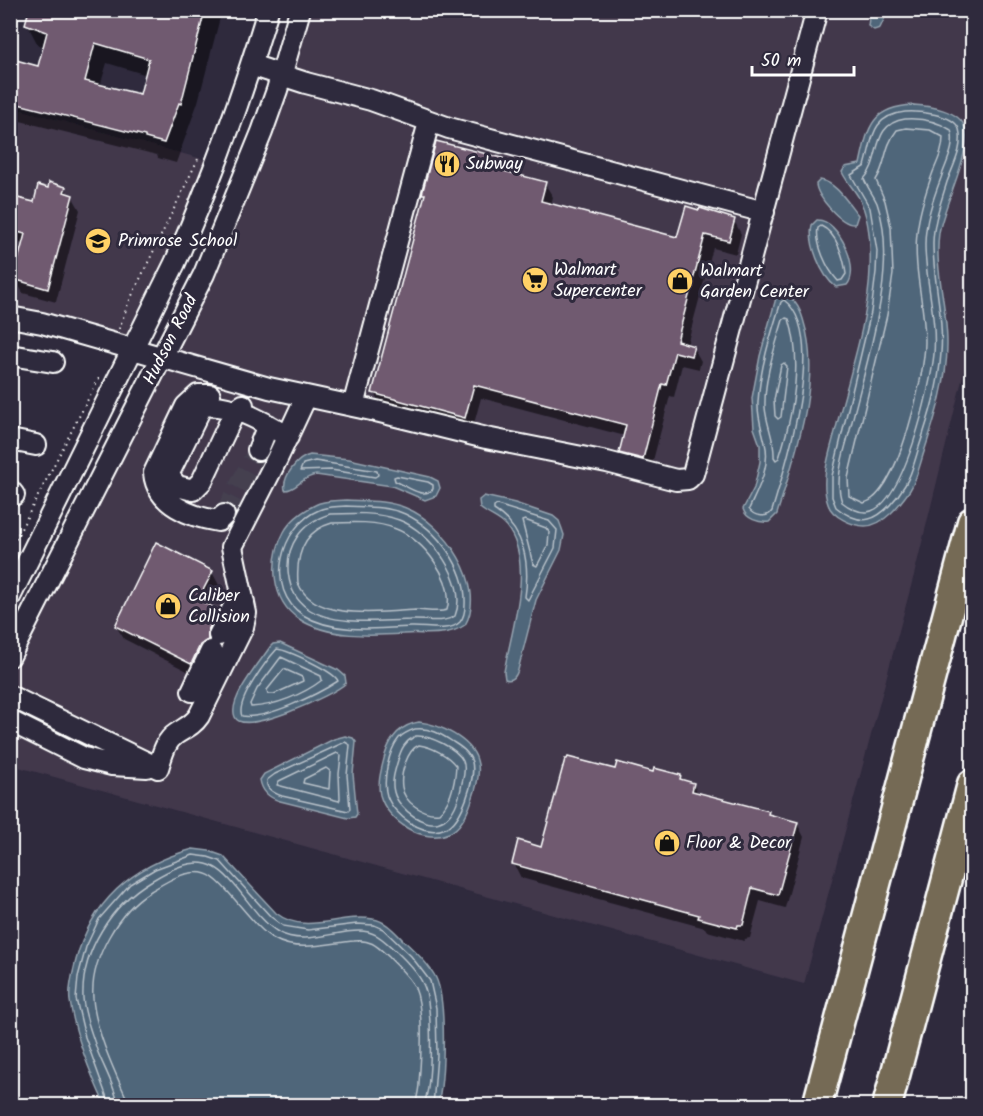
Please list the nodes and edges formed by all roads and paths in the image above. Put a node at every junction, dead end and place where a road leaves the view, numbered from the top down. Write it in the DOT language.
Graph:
graph roads {
  1 [pos="268,10"];
  2 [pos="300,10"];
  3 [pos="817,10"];
  4 [pos="251,65"];
  5 [pos="281,75"];
  6 [pos="429,122"];
  7 [pos="203,149"];
  8 [pos="764,212"];
  9 [pos="10,317"];
  10 [pos="122,318"];
  11 [pos="133,349"];
  12 [pos="10,355"];
  13 [pos="163,357"];
  14 [pos="53,362"];
  15 [pos="102,374"];
  16 [pos="306,397"];
  17 [pos="353,406"];
  18 [pos="236,413"];
  19 [pos="291,431"];
  20 [pos="10,440"];
  21 [pos="36,445"];
  22 [pos="224,515"];
  23 [pos="972,522"];
  24 [pos="10,550"];
  25 [pos="10,597"];
  26 [pos="244,602"];
  27 [pos="10,656"];
  28 [pos="192,691"];
  29 [pos="10,696"];
  30 [pos="10,721"];
  31 [pos="158,768"];
  32 [pos="972,784"];
  33 [pos="817,1106"];
  34 [pos="887,1106"];
  1 -- 4 [label="street, Hudson Road"];
  2 -- 5 [label="street, Hudson Road"];
  3 -- 8 [label="street"];
  4 -- 5 [label="street"];
  4 -- 11 [label="street, Hudson Road"];
  5 -- 6 [label="street"];
  5 -- 13 [label="street, Hudson Road"];
  6 -- 8 [label="street"];
  6 -- 17 [label="street"];
  7 -- 10 [label="path"];
  8 -- 17 [label="street"];
  9 -- 11 [label="street"];
  11 -- 13 [label="street"];
  11 -- 25 [label="street, Hudson Road"];
  12 -- 14 [label="street"];
  13 -- 16 [label="street"];
  13 -- 27 [label="street, Hudson Road"];
  15 -- 24 [label="path"];
  16 -- 17 [label="street"];
  16 -- 19 [label="street"];
  18 -- 19 [label="street"];
  18 -- 19 [label="street"];
  18 -- 22 [label="street"];
  19 -- 26 [label="street"];
  20 -- 21 [label="street"];
  23 -- 33 [label="highway"];
  26 -- 28 [label="street"];
  26 -- 31 [label="street"];
  29 -- 31 [label="street"];
  30 -- 31 [label="street"];
  32 -- 34 [label="highway"];
}
